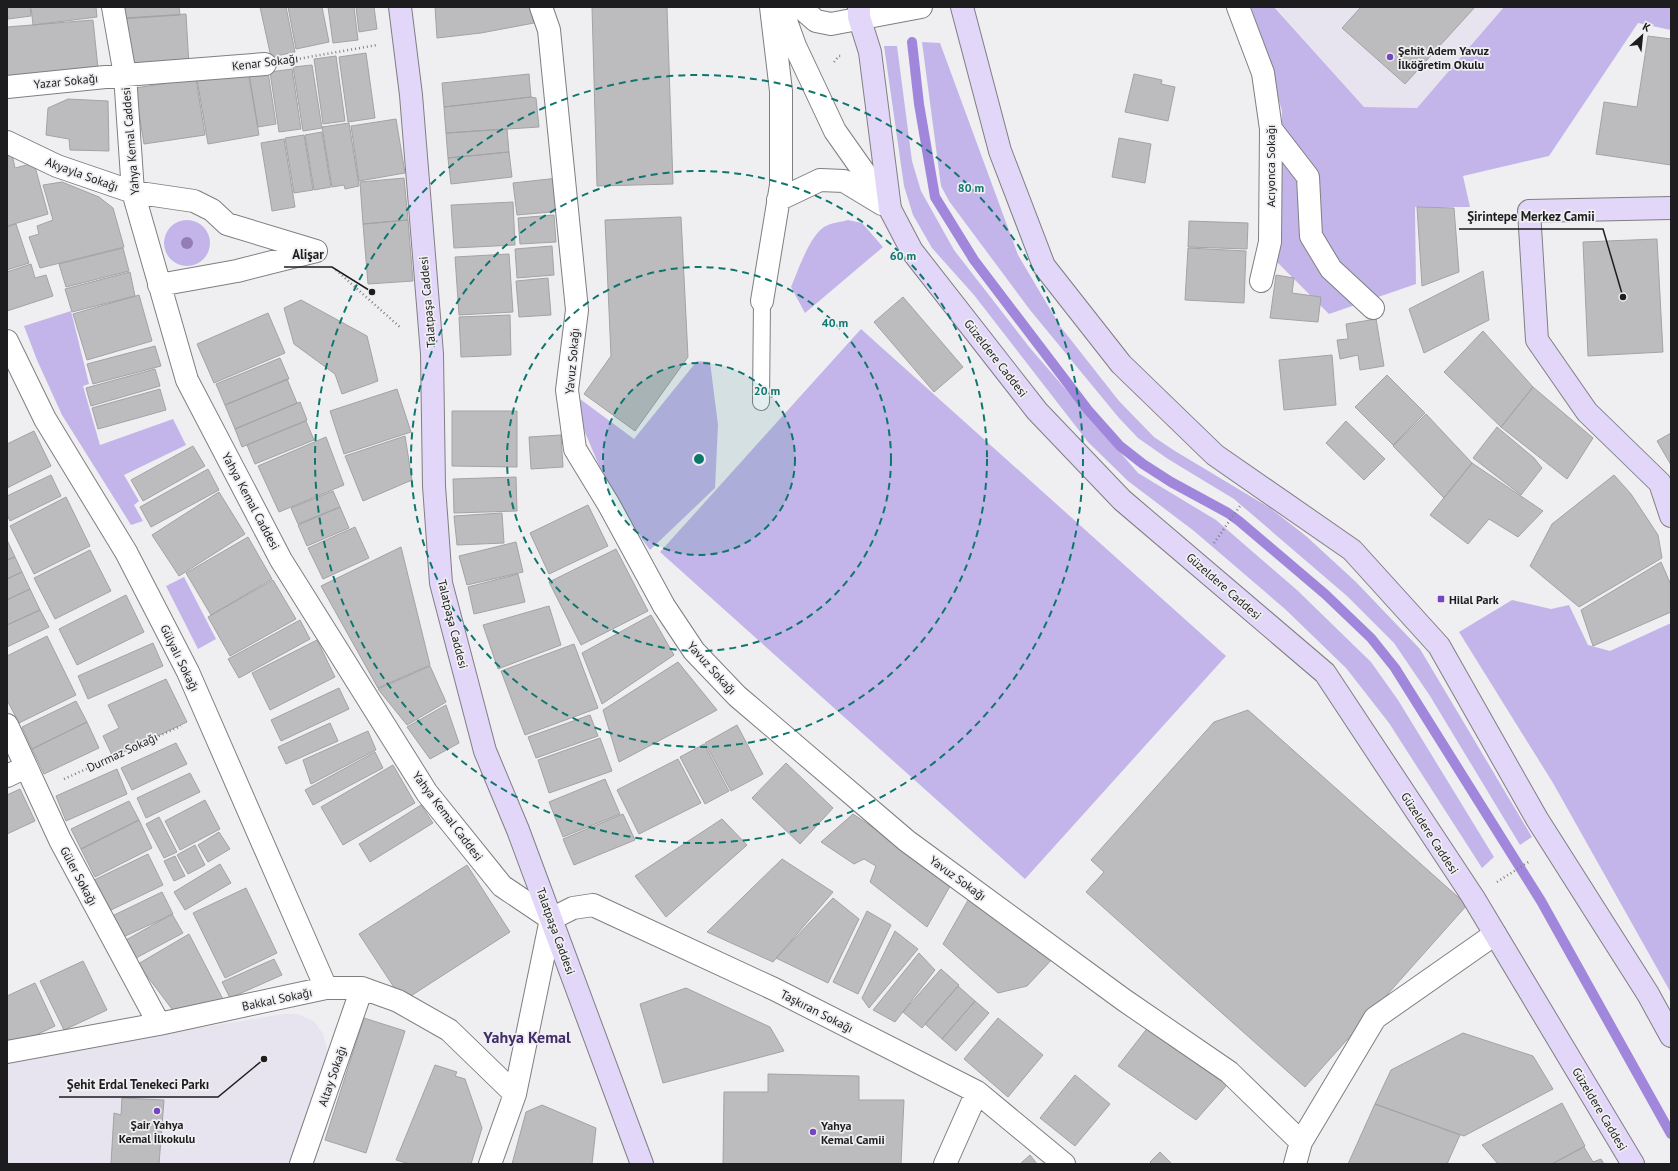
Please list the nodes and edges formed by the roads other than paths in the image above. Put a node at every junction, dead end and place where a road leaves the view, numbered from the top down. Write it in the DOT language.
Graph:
graph roads {
  1 [pos="113,7"];
  2 [pos="400,7"];
  3 [pos="542,7"];
  4 [pos="771,7"];
  5 [pos="781,7"];
  6 [pos="800,7"];
  7 [pos="921,7"];
  8 [pos="962,7"];
  9 [pos="1238,7"];
  10 [pos="859,12"];
  11 [pos="265,64"];
  12 [pos="125,75"];
  13 [pos="7,87"];
  14 [pos="1271,129"];
  15 [pos="7,142"];
  16 [pos="133,192"];
  17 [pos="778,200"];
  18 [pos="1671,208"];
  19 [pos="890,209"];
  20 [pos="1261,281"];
  21 [pos="159,285"];
  22 [pos="762,301"];
  23 [pos="1373,308"];
  24 [pos="7,341"];
  25 [pos="761,402"];
  26 [pos="1666,487"];
  27 [pos="1671,516"];
  28 [pos="7,725"];
  29 [pos="26,767"];
  30 [pos="7,776"];
  31 [pos="551,918"];
  32 [pos="1495,934"];
  33 [pos="326,988"];
  34 [pos="362,988"];
  35 [pos="159,1024"];
  36 [pos="1671,1036"];
  37 [pos="7,1052"];
  38 [pos="976,1092"];
  39 [pos="515,1094"];
  40 [pos="1301,1142"];
  41 [pos="301,1164"];
  42 [pos="490,1164"];
  43 [pos="642,1164"];
  44 [pos="945,1164"];
  45 [pos="1064,1164"];
  46 [pos="1295,1164"];
  47 [pos="1633,1164"];
  1 -- 12 [label="street, Yahya Kemal Caddesi"];
  2 -- 31 [label="main road, Talatpaşa Caddesi"];
  3 -- 40 [label="street, Yavuz Sokağı"];
  4 -- 17 [label="street"];
  5 -- 19 [label="street"];
  6 -- 10 [label="street"];
  7 -- 10 [label="street"];
  8 -- 36 [label="main road"];
  9 -- 14 [label="street, Acıyonca Sokağı"];
  10 -- 19 [label="main road, Güzeldere Caddesi"];
  11 -- 12 [label="street, Kenar Sokağı"];
  12 -- 13 [label="street, Yazar Sokağı"];
  12 -- 16 [label="street, Yahya Kemal Caddesi"];
  14 -- 20 [label="street, Acıyonca Sokağı"];
  14 -- 23 [label="street"];
  15 -- 16 [label="street, Akyayla Sokağı"];
  16 -- 21 [label="street, Yahya Kemal Caddesi"];
  16 -- 21 [label="street, Akyayla Sokağı"];
  17 -- 19 [label="street"];
  17 -- 22 [label="street"];
  18 -- 26 [label="main road"];
  19 -- 32 [label="main road, Güzeldere Caddesi"];
  21 -- 31 [label="street, Yahya Kemal Caddesi"];
  22 -- 25 [label="lane"];
  24 -- 33 [label="street, Gülyalı Sokağı"];
  26 -- 27 [label="main road"];
  28 -- 29 [label="street, Güler Sokağı"];
  29 -- 30 [label="street"];
  29 -- 35 [label="street, Güler Sokağı"];
  31 -- 38 [label="street, Taşkıran Sokağı"];
  31 -- 39 [label="street"];
  31 -- 43 [label="main road, Talatpaşa Caddesi"];
  32 -- 40 [label="street"];
  32 -- 47 [label="main road, Güzeldere Caddesi"];
  33 -- 34 [label="street, Bakkal Sokağı"];
  33 -- 35 [label="street, Bakkal Sokağı"];
  34 -- 39 [label="street, Bakkal Sokağı"];
  34 -- 41 [label="street, Altay Sokağı"];
  35 -- 37 [label="street, Bakkal Sokağı"];
  38 -- 44 [label="street"];
  38 -- 45 [label="street, Taşkıran Sokağı"];
  39 -- 42 [label="street"];
  40 -- 46 [label="street"];
}
